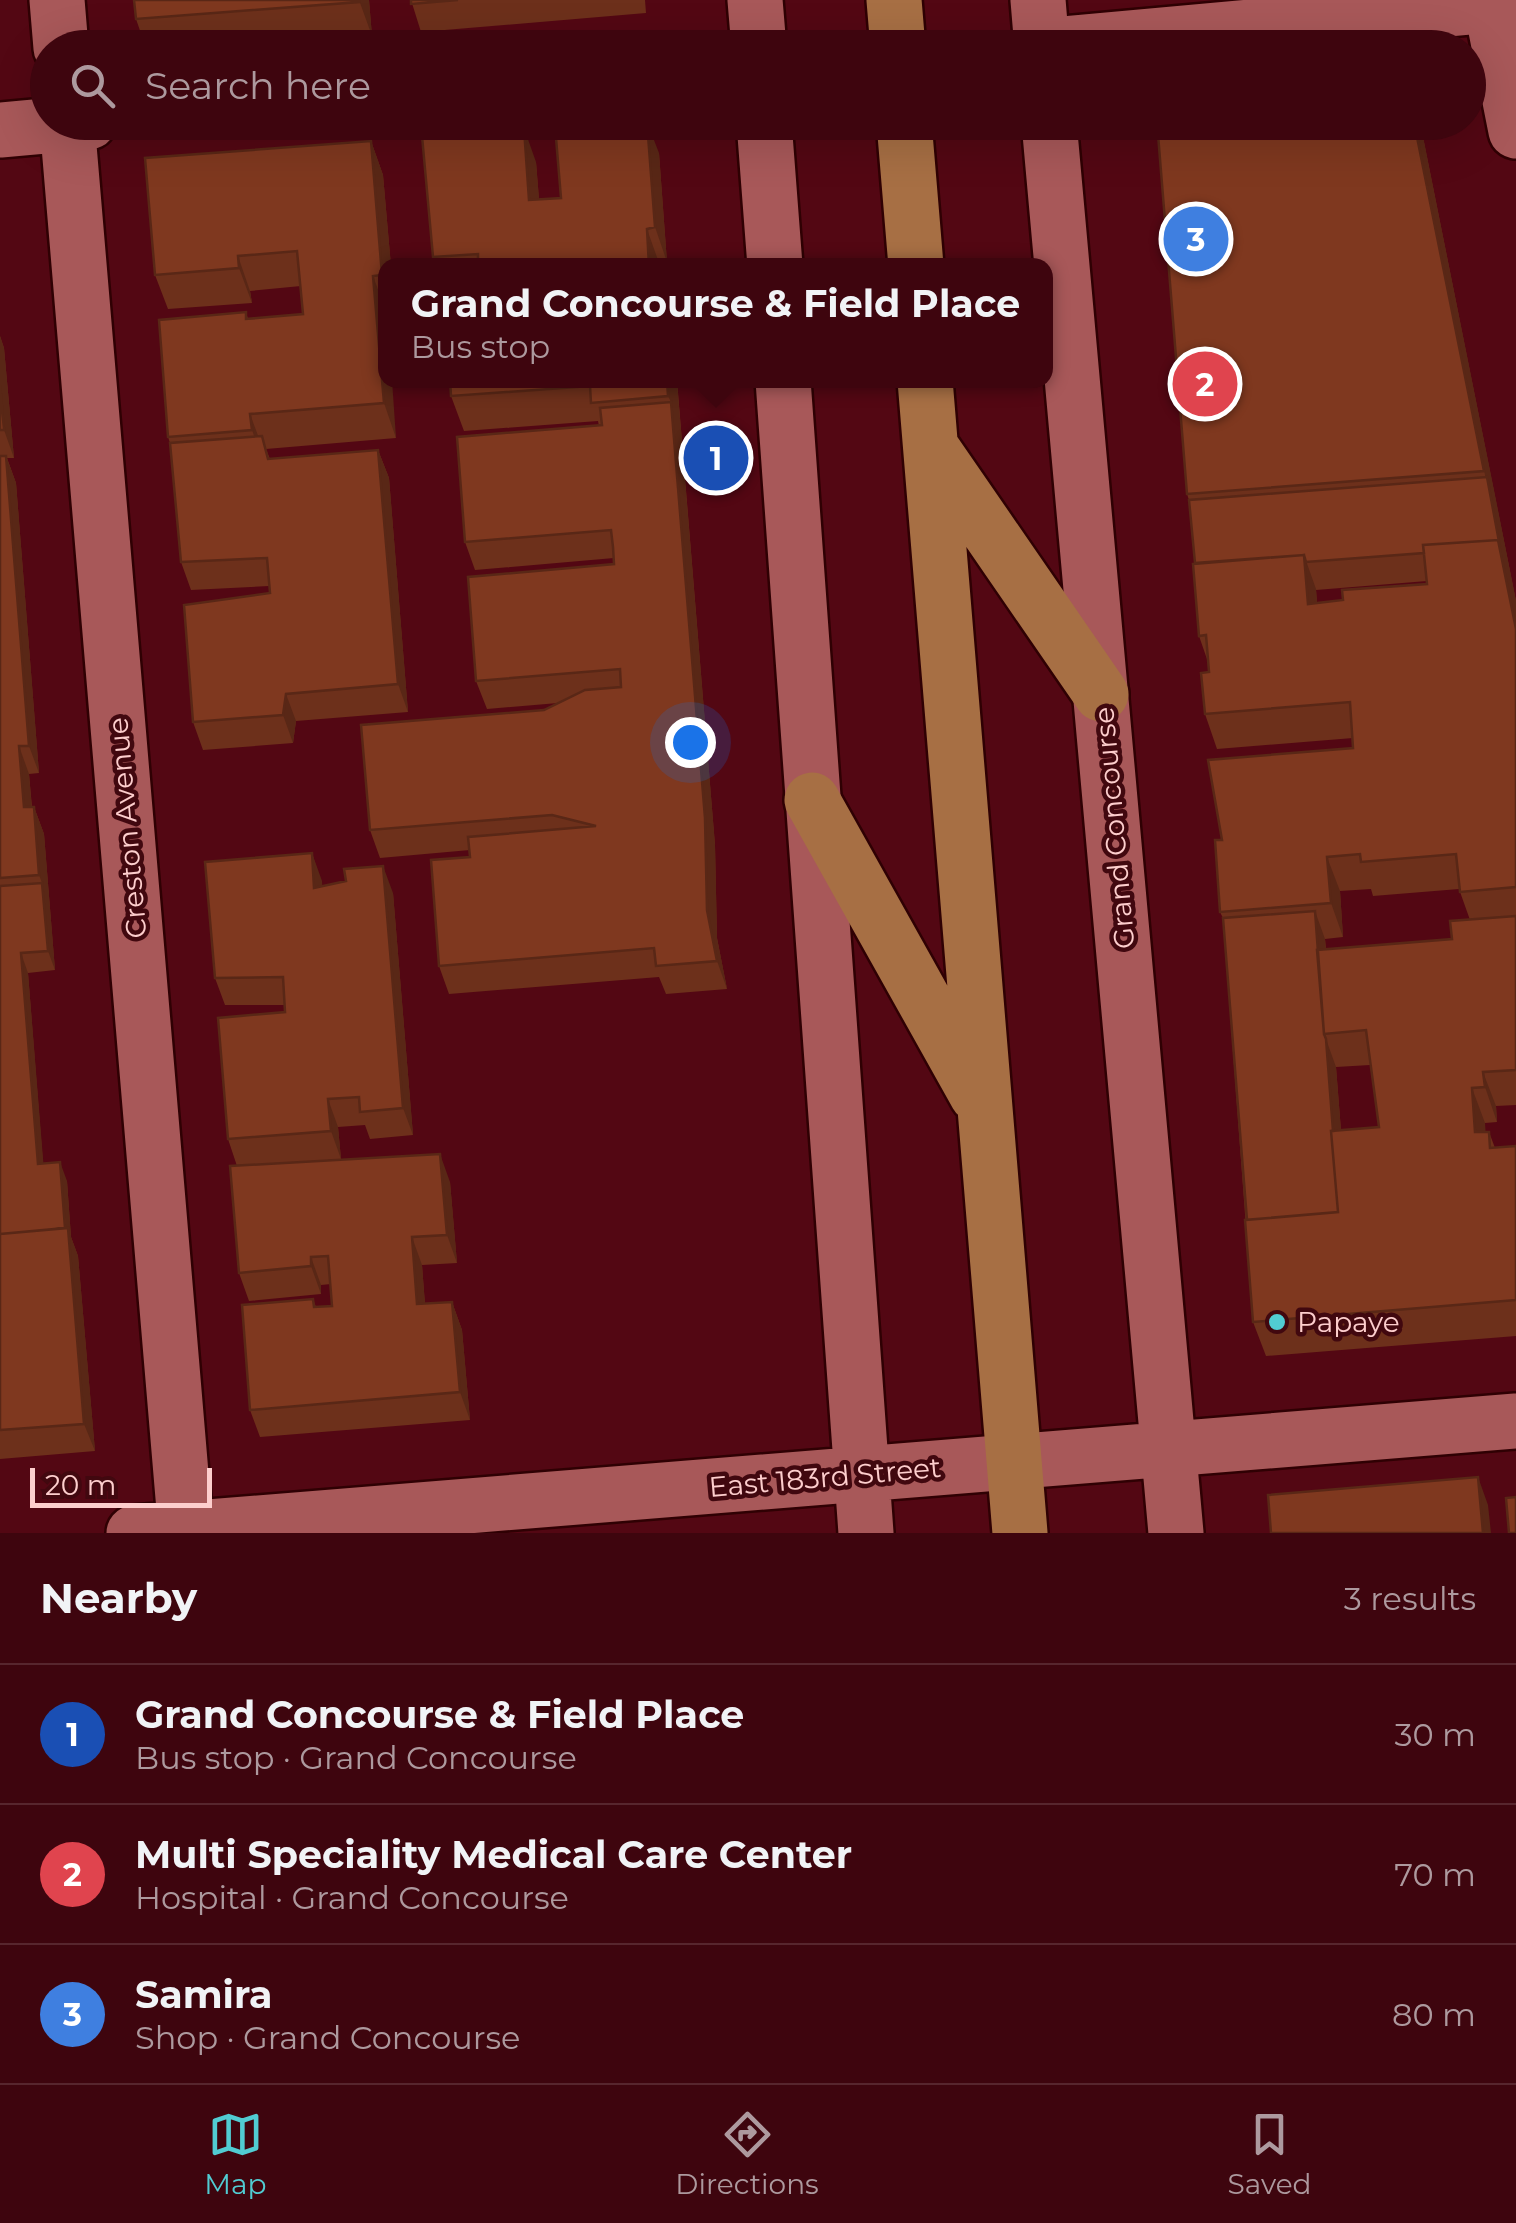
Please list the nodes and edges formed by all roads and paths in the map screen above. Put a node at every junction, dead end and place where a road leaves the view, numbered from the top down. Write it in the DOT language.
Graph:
graph roads {
  1 [pos="57,0"];
  2 [pos="755,0"];
  3 [pos="894,0"];
  4 [pos="1038,0"];
  5 [pos="1491,3"];
  6 [pos="59,30"];
  7 [pos="758,30"];
  8 [pos="896,30"];
  9 [pos="1041,30"];
  10 [pos="1215,30"];
  11 [pos="30,127"];
  12 [pos="0,130"];
  13 [pos="1516,131"];
  14 [pos="75,140"];
  15 [pos="765,140"];
  16 [pos="906,140"];
  17 [pos="1051,140"];
  18 [pos="773,258"];
  19 [pos="915,258"];
  20 [pos="784,388"];
  21 [pos="926,388"];
  22 [pos="930,446"];
  23 [pos="1101,694"];
  24 [pos="812,800"];
  25 [pos="986,1111"];
  26 [pos="1516,1421"];
  27 [pos="1172,1449"];
  28 [pos="1014,1462"];
  29 [pos="861,1474"];
  30 [pos="169,1532"];
  31 [pos="866,1533"];
  32 [pos="1020,1533"];
  33 [pos="1176,1533"];
  1 -- 6 [label="street"];
  2 -- 7 [label="street"];
  3 -- 8 [label="main road"];
  4 -- 9 [label="street"];
  5 -- 10 [label="street"];
  5 -- 13 [label="street"];
  11 -- 12 [label="street"];
  14 -- 30 [label="street, Creston Avenue"];
  15 -- 18 [label="street"];
  16 -- 19 [label="main road"];
  17 -- 23 [label="street, Grand Concourse"];
  20 -- 24 [label="street"];
  21 -- 22 [label="main road"];
  22 -- 23 [label="main road"];
  22 -- 25 [label="main road"];
  23 -- 27 [label="street, Grand Concourse"];
  24 -- 25 [label="main road"];
  24 -- 29 [label="street"];
  25 -- 28 [label="main road"];
  26 -- 27 [label="street, East 183rd Street"];
  27 -- 28 [label="street, East 183rd Street"];
  27 -- 33 [label="street, Grand Concourse"];
  28 -- 29 [label="street, East 183rd Street"];
  28 -- 32 [label="main road"];
  29 -- 30 [label="street, East 183rd Street"];
  29 -- 31 [label="street"];
}
